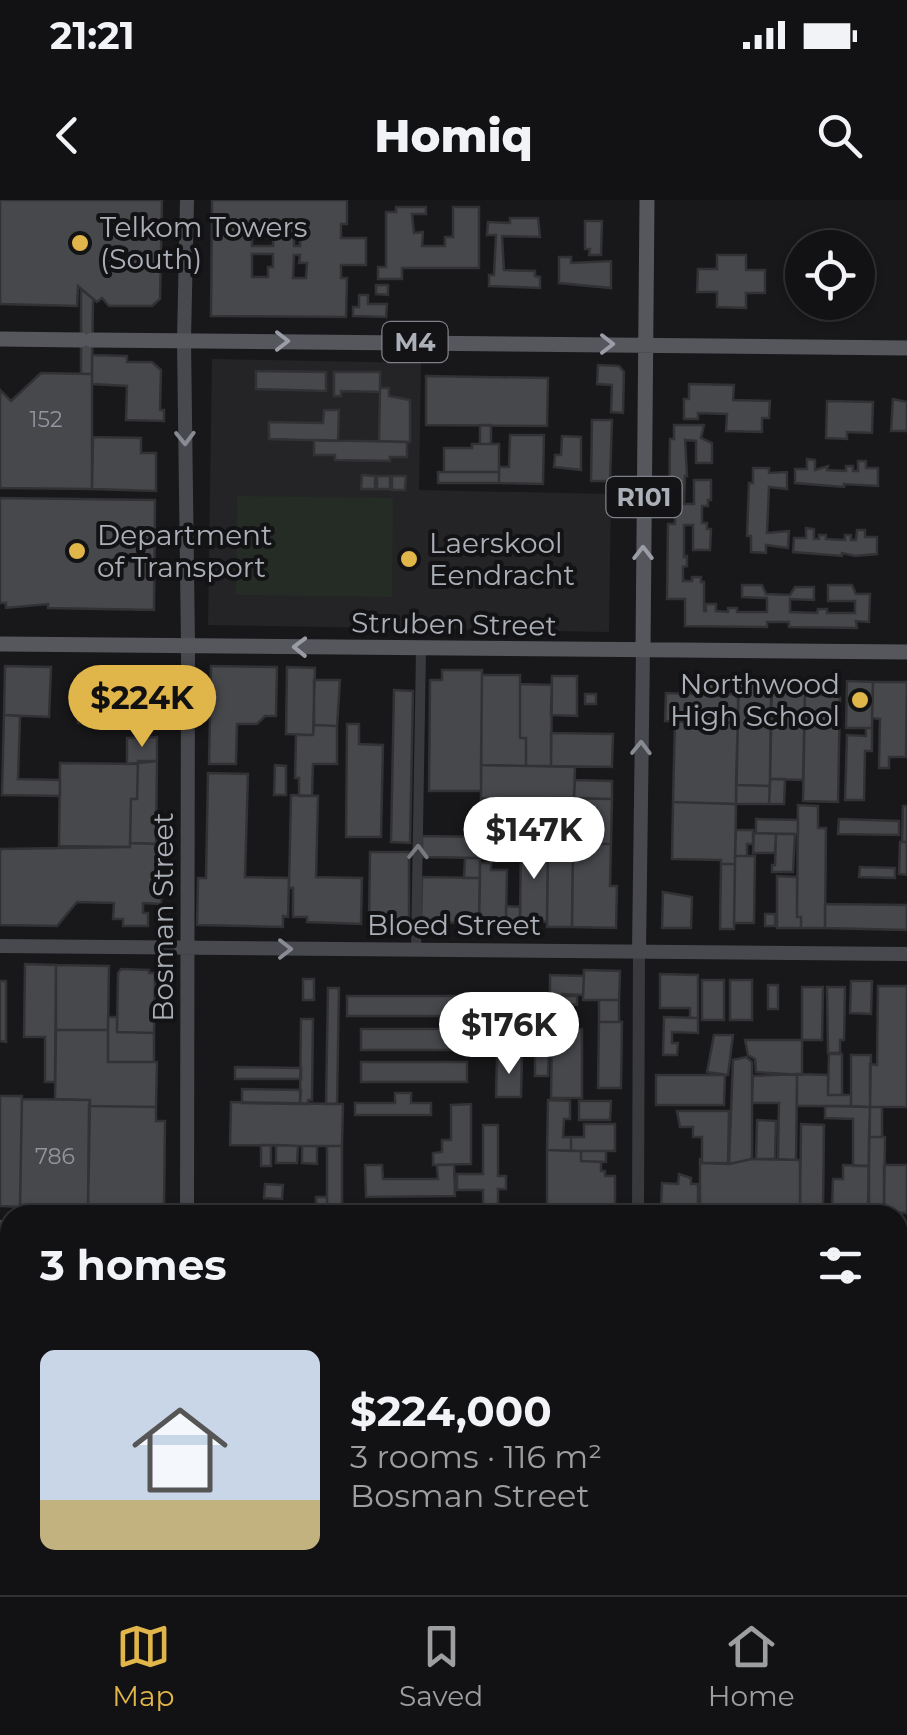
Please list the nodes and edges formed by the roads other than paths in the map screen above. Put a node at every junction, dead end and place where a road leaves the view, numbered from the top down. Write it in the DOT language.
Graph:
graph roads {
  1 [pos="187,200"];
  2 [pos="647,200"];
  3 [pos="0,339"];
  4 [pos="184,340"];
  5 [pos="646,344"];
  6 [pos="907,348"];
  7 [pos="0,644"];
  8 [pos="188,645"];
  9 [pos="421,649"];
  10 [pos="643,650"];
  11 [pos="907,652"];
  12 [pos="0,946"];
  13 [pos="188,948"];
  14 [pos="416,950"];
  15 [pos="639,951"];
  16 [pos="907,954"];
  17 [pos="187,1205"];
  18 [pos="638,1205"];
  1 -- 4 [label="main road, Bosman Street"];
  2 -- 5 [label="main road, R101"];
  3 -- 4 [label="main road, M4"];
  4 -- 5 [label="main road, M4, one-way"];
  4 -- 8 [label="main road, Bosman Street, one-way"];
  5 -- 6 [label="main road, M4"];
  10 -- 5 [label="main road, R101, one-way"];
  7 -- 8 [label="main road, Struben Street"];
  9 -- 8 [label="main road, Struben Street, one-way"];
  8 -- 13 [label="main road, Bosman Street"];
  9 -- 10 [label="main road, Struben Street"];
  14 -- 9 [label="street, one-way"];
  10 -- 11 [label="main road, Struben Street"];
  15 -- 10 [label="main road, R101, one-way"];
  12 -- 13 [label="main road, Bloed Street"];
  13 -- 14 [label="main road, Bloed Street, one-way"];
  13 -- 17 [label="main road, Bosman Street"];
  14 -- 15 [label="main road, Bloed Street"];
  15 -- 16 [label="main road, Bloed Street"];
  15 -- 18 [label="street, R101"];
}
